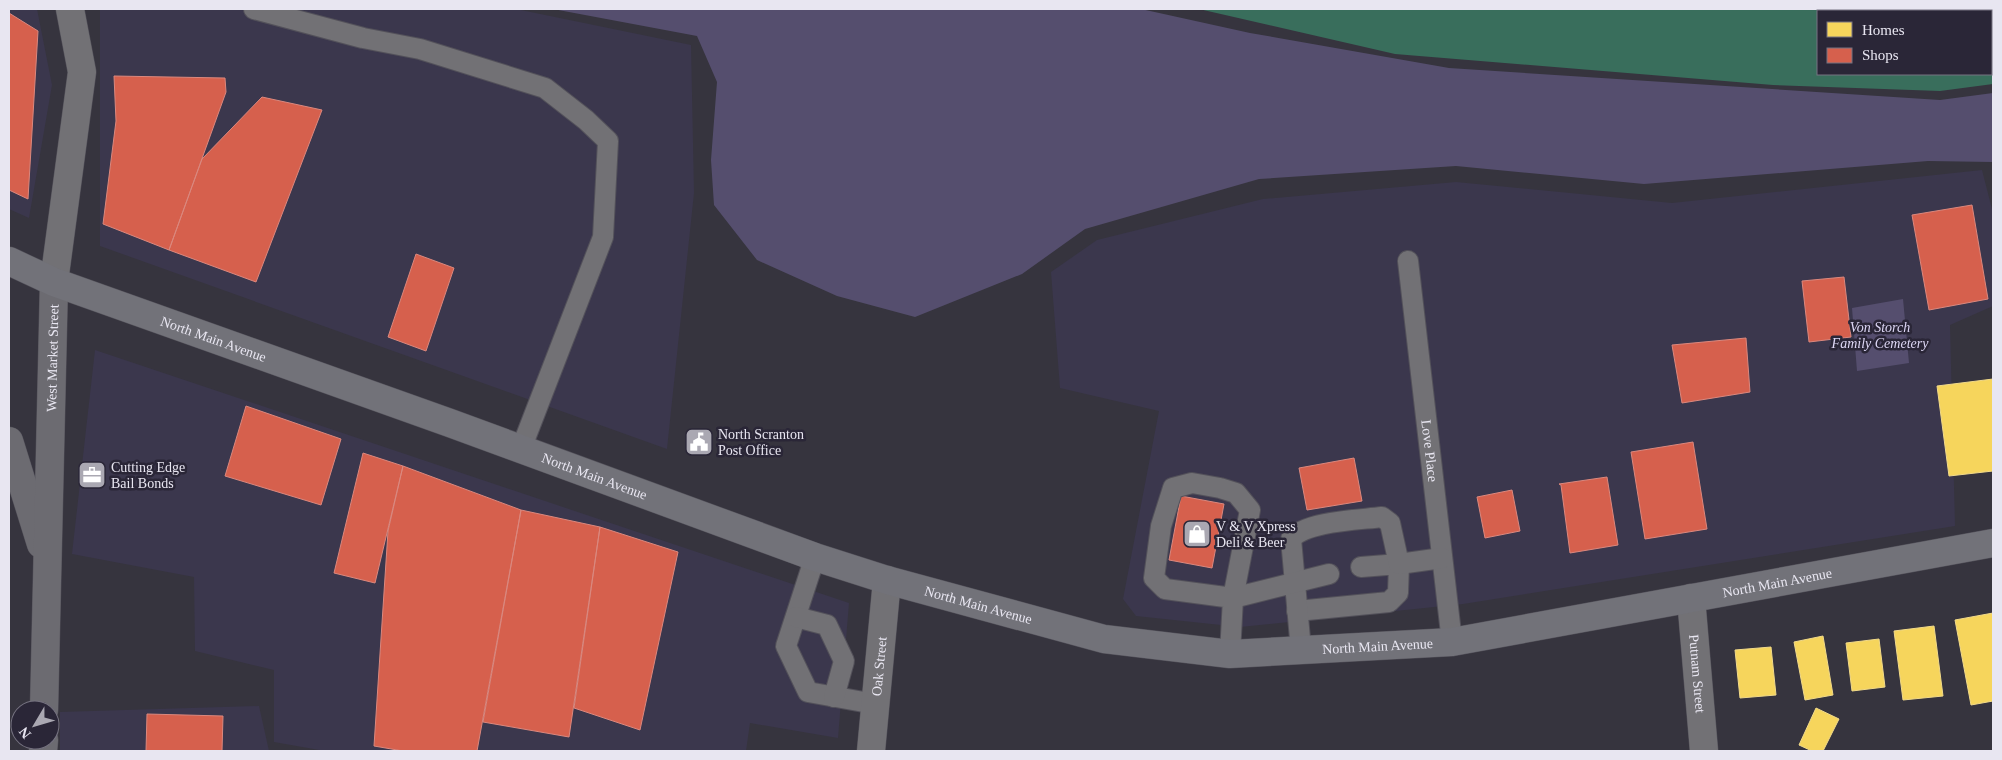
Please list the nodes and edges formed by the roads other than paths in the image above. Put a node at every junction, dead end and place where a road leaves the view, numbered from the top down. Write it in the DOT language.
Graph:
graph roads {
  1 [pos="70,9"];
  2 [pos="254,9"];
  3 [pos="1408,261"];
  4 [pos="9,262"];
  5 [pos="54,282"];
  6 [pos="9,441"];
  7 [pos="521,449"];
  8 [pos="1993,543"];
  9 [pos="814,557"];
  10 [pos="1442,558"];
  11 [pos="1399,564"];
  12 [pos="47,566"];
  13 [pos="1361,567"];
  14 [pos="1328,574"];
  15 [pos="887,580"];
  16 [pos="1294,584"];
  17 [pos="1233,598"];
  18 [pos="1691,598"];
  19 [pos="1297,610"];
  20 [pos="796,617"];
  21 [pos="1452,642"];
  22 [pos="1301,650"];
  23 [pos="1230,654"];
  24 [pos="834,697"];
  25 [pos="44,700"];
  26 [pos="875,704"];
  27 [pos="870,751"];
  28 [pos="1704,751"];
  1 -- 5 [label="street, West Market Street"];
  2 -- 7 [label="lane"];
  3 -- 10 [label="lane, Love Place"];
  4 -- 5 [label="main road, North Main Avenue"];
  5 -- 7 [label="main road, North Main Avenue"];
  5 -- 12 [label="main road, West Market Street"];
  6 -- 12 [label="main road"];
  7 -- 9 [label="main road, North Main Avenue"];
  8 -- 18 [label="main road, North Main Avenue"];
  9 -- 15 [label="main road, North Main Avenue"];
  9 -- 20 [label="lane"];
  10 -- 11 [label="lane"];
  10 -- 21 [label="lane, Love Place"];
  11 -- 13 [label="lane"];
  11 -- 16 [label="lane"];
  11 -- 19 [label="lane"];
  12 -- 25 [label="main road, West Market Street"];
  14 -- 16 [label="lane"];
  15 -- 23 [label="main road, North Main Avenue"];
  15 -- 26 [label="street, Oak Street"];
  16 -- 17 [label="lane"];
  16 -- 19 [label="lane"];
  17 -- 17 [label="lane"];
  17 -- 23 [label="lane"];
  18 -- 21 [label="main road, North Main Avenue"];
  18 -- 28 [label="street, Putnam Street"];
  19 -- 22 [label="lane"];
  20 -- 24 [label="lane"];
  20 -- 24 [label="lane"];
  21 -- 22 [label="main road, North Main Avenue"];
  22 -- 23 [label="main road, North Main Avenue"];
  24 -- 26 [label="lane"];
  26 -- 27 [label="street, Oak Street"];
}
